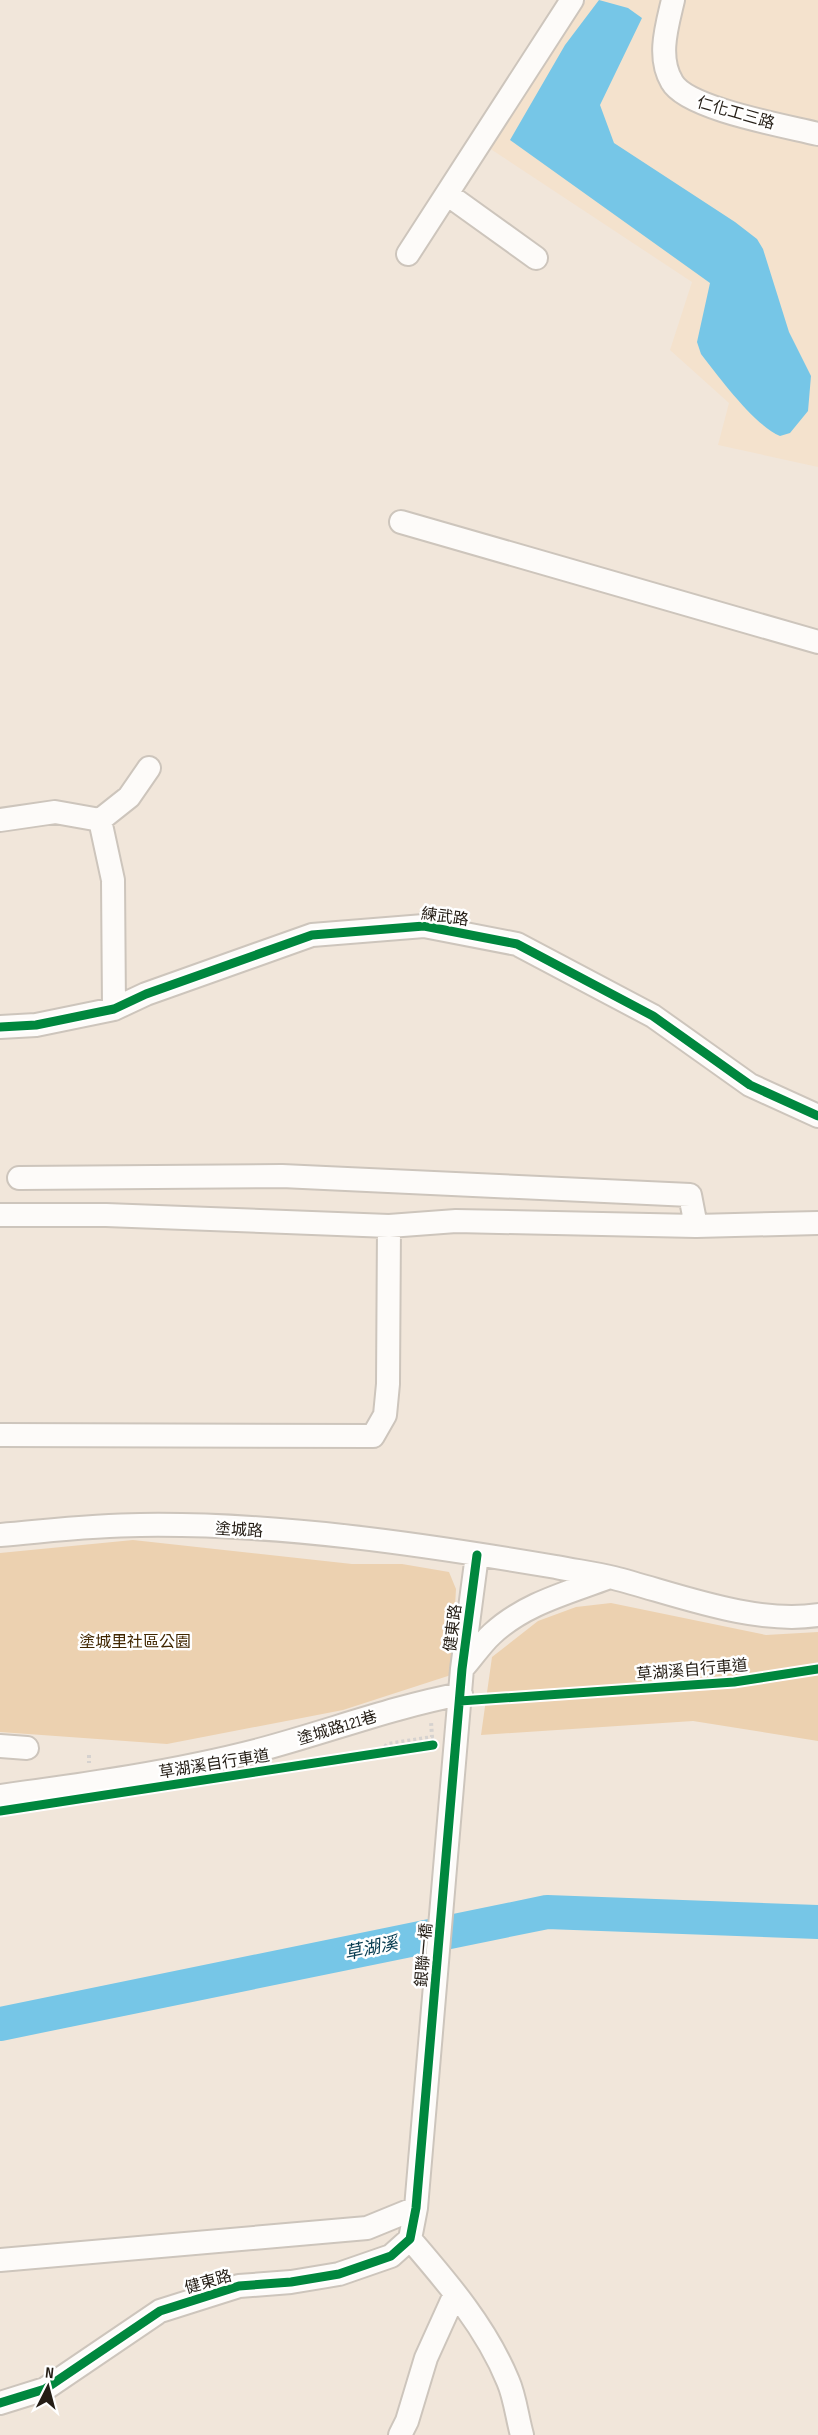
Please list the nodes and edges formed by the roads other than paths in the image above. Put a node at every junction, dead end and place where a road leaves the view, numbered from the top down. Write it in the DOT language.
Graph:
graph roads {
  1 [pos="572,0"];
  2 [pos="673,0"];
  3 [pos="818,134"];
  4 [pos="447,194"];
  5 [pos="408,254"];
  6 [pos="536,258"];
  7 [pos="401,522"];
  8 [pos="818,642"];
  9 [pos="149,768"];
  10 [pos="0,820"];
  11 [pos="100,820"];
  12 [pos="114,1009"];
  13 [pos="0,1027"];
  14 [pos="818,1116"];
  15 [pos="19,1178"];
  16 [pos="0,1215"];
  17 [pos="818,1223"];
  18 [pos="389,1226"];
  19 [pos="696,1226"];
  20 [pos="0,1435"];
  21 [pos="0,1535"];
  22 [pos="477,1555"];
  23 [pos="610,1577"];
  24 [pos="818,1615"];
  25 [pos="462,1669"];
  26 [pos="460,1700"];
  27 [pos="0,1746"];
  28 [pos="27,1748"];
  29 [pos="0,1796"];
  30 [pos="416,2208"];
  31 [pos="410,2239"];
  32 [pos="0,2260"];
  33 [pos="455,2294"];
  34 [pos="0,2403"];
  35 [pos="400,2435"];
  36 [pos="522,2435"];
  1 -- 4 [label="street"];
  2 -- 3 [label="street, 仁化工三路"];
  4 -- 5 [label="street"];
  4 -- 6 [label="street"];
  7 -- 8 [label="street"];
  9 -- 11 [label="street"];
  10 -- 11 [label="street"];
  11 -- 12 [label="street"];
  12 -- 13 [label="street, 練武路"];
  12 -- 14 [label="street, 練武路"];
  15 -- 19 [label="street"];
  16 -- 18 [label="street"];
  17 -- 19 [label="street"];
  18 -- 19 [label="street"];
  18 -- 20 [label="street"];
  21 -- 22 [label="street, 塗城路"];
  22 -- 23 [label="street"];
  22 -- 25 [label="street, 健東路"];
  23 -- 24 [label="street"];
  23 -- 25 [label="street, 健東路"];
  25 -- 26 [label="street, 健東路"];
  26 -- 29 [label="street, 塗城路121巷"];
  26 -- 30 [label="street, 銀聯一橋"];
  27 -- 28 [label="street"];
  30 -- 31 [label="street"];
  30 -- 32 [label="street"];
  31 -- 33 [label="street"];
  31 -- 34 [label="street, 健東路"];
  33 -- 35 [label="street"];
  33 -- 36 [label="street"];
}
